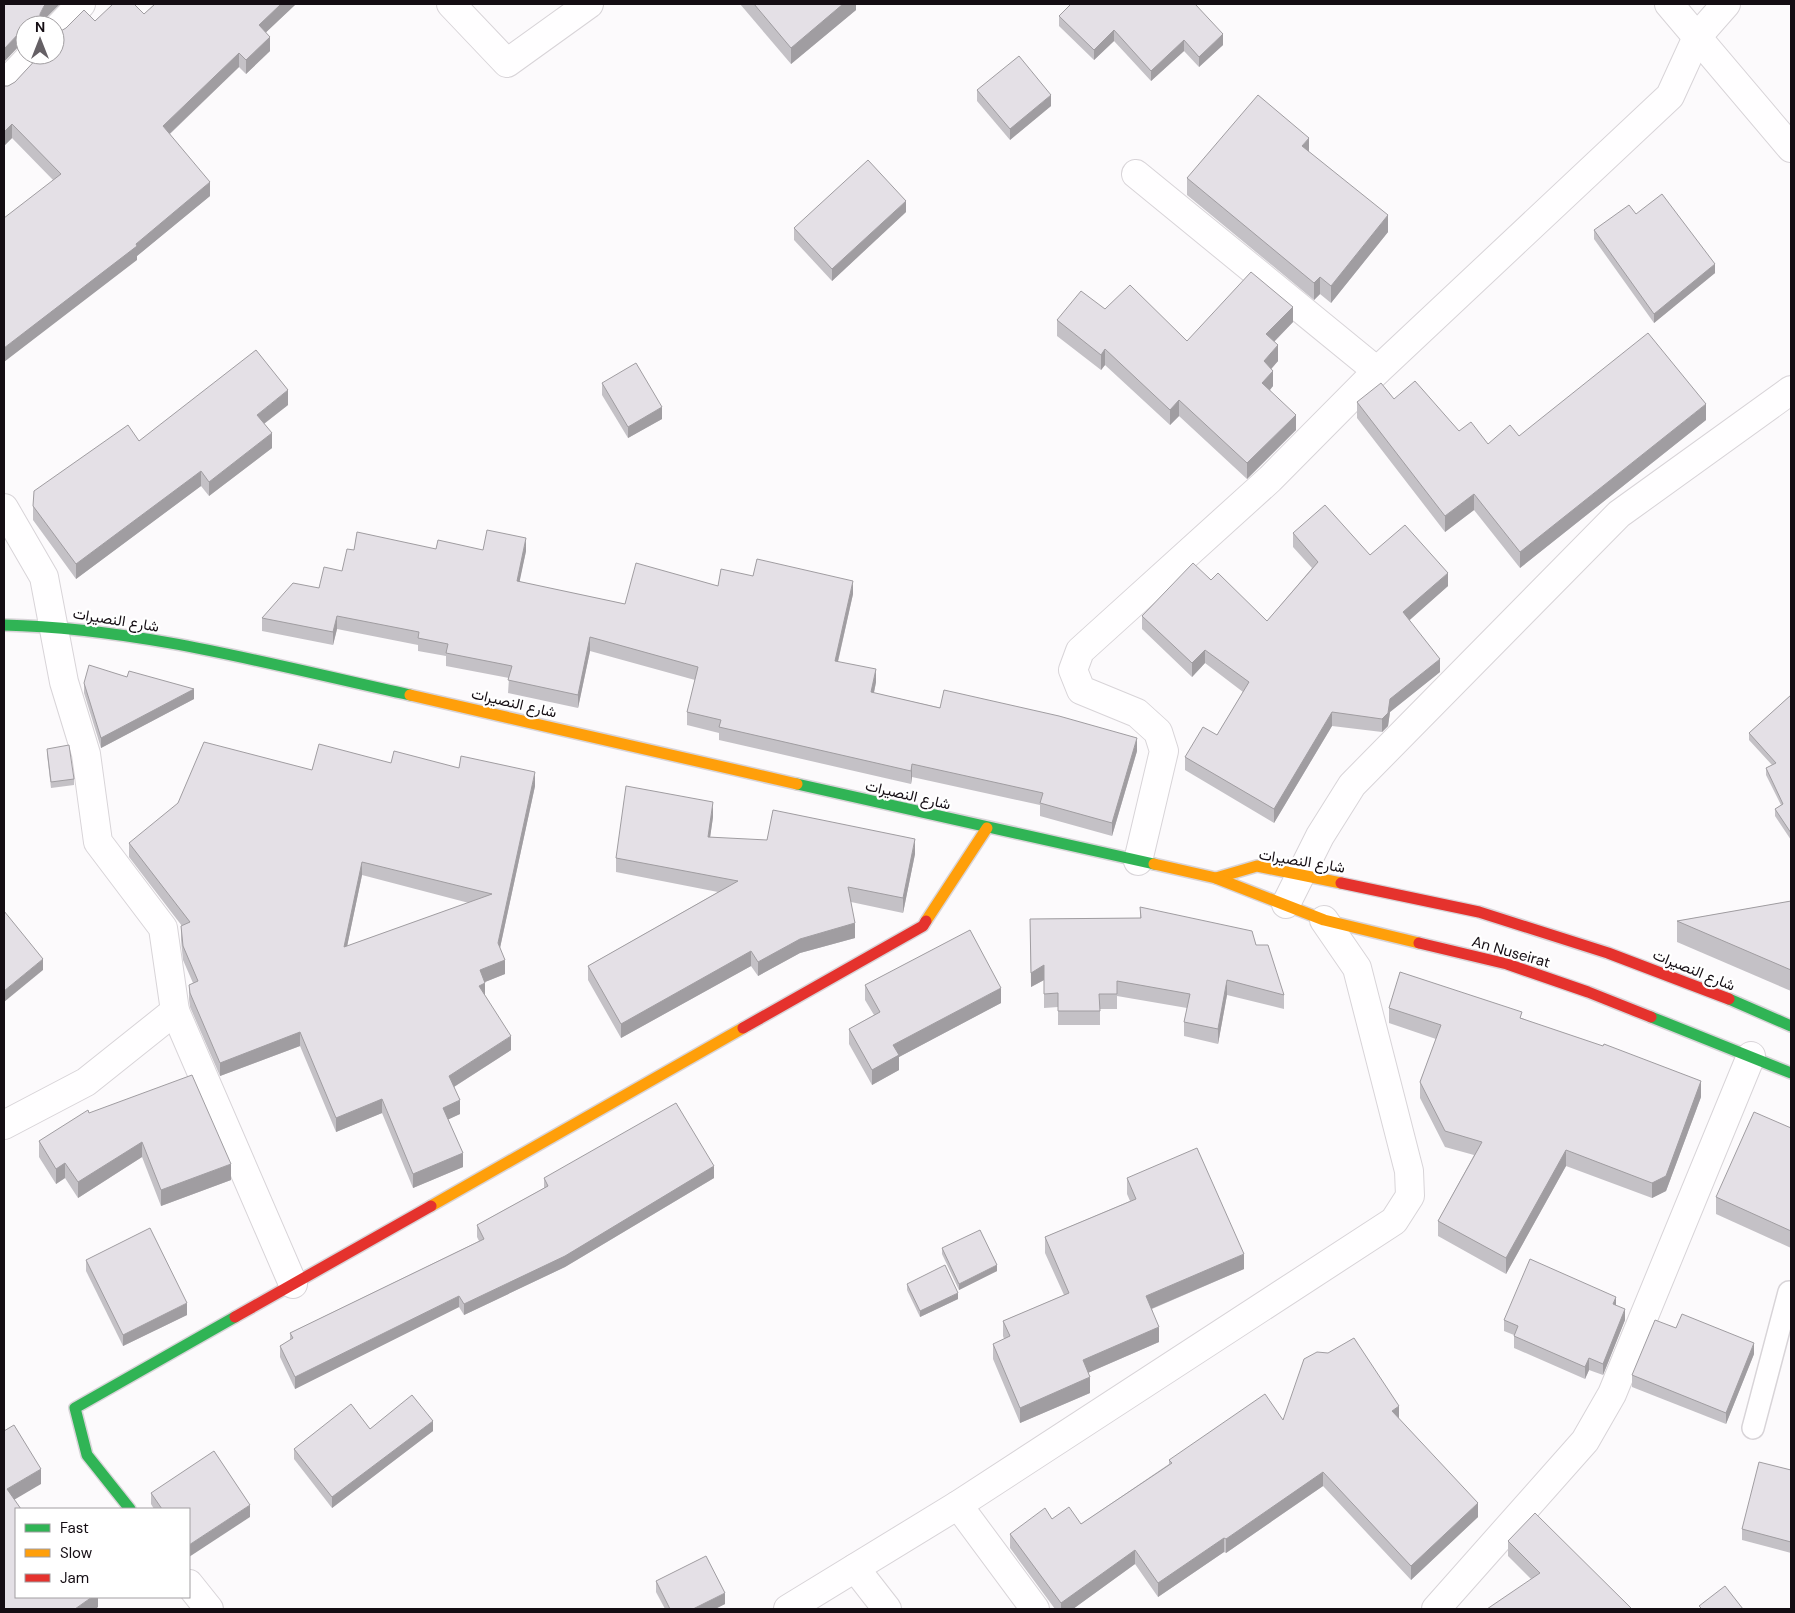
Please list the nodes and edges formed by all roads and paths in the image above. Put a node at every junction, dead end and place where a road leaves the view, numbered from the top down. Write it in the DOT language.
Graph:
graph roads {
  1 [pos="81,4"];
  2 [pos="451,4"];
  3 [pos="589,4"];
  4 [pos="1669,4"];
  5 [pos="1726,4"];
  6 [pos="65,21"];
  7 [pos="1697,37"];
  8 [pos="23,65"];
  9 [pos="4,85"];
  10 [pos="1791,148"];
  11 [pos="1136,174"];
  12 [pos="1377,371"];
  13 [pos="1791,390"];
  14 [pos="4,508"];
  15 [pos="4,625"];
  16 [pos="54,626"];
  17 [pos="986,828"];
  18 [pos="1138,861"];
  19 [pos="1301,873"];
  20 [pos="1216,878"];
  21 [pos="1286,904"];
  22 [pos="1324,920"];
  23 [pos="175,1011"];
  24 [pos="1791,1026"];
  25 [pos="1751,1056"];
  26 [pos="1791,1072"];
  27 [pos="4,1125"];
  28 [pos="293,1284"];
  29 [pos="1791,1292"];
  30 [pos="1753,1428"];
  31 [pos="958,1505"];
  32 [pos="129,1508"];
  33 [pos="855,1568"];
  34 [pos="190,1585"];
  35 [pos="209,1609"];
  36 [pos="788,1609"];
  37 [pos="887,1609"];
  38 [pos="1035,1609"];
  39 [pos="1436,1609"];
  1 -- 6 [label="street"];
  2 -- 3 [label="street"];
  4 -- 7 [label="street"];
  5 -- 7 [label="street"];
  7 -- 10 [label="street"];
  7 -- 12 [label="street"];
  8 -- 9 [label="street"];
  11 -- 12 [label="street"];
  12 -- 18 [label="street"];
  13 -- 19 [label="street"];
  14 -- 16 [label="street"];
  15 -- 16 [label="main road, شارع النصيرات"];
  16 -- 17 [label="main road, شارع النصيرات"];
  16 -- 23 [label="street"];
  17 -- 18 [label="main road, شارع النصيرات"];
  17 -- 28 [label="main road"];
  18 -- 20 [label="main road, شارع النصيرات"];
  19 -- 20 [label="main road, شارع النصيرات"];
  19 -- 21 [label="street"];
  19 -- 24 [label="main road, شارع النصيرات"];
  20 -- 21 [label="main road, An Nuseirat"];
  21 -- 22 [label="main road, An Nuseirat"];
  22 -- 25 [label="main road, An Nuseirat"];
  22 -- 31 [label="street"];
  23 -- 27 [label="street"];
  23 -- 28 [label="street"];
  25 -- 26 [label="main road, An Nuseirat"];
  25 -- 39 [label="street"];
  28 -- 32 [label="main road"];
  29 -- 30 [label="lane"];
  31 -- 33 [label="street"];
  31 -- 38 [label="street"];
  33 -- 36 [label="street"];
  33 -- 37 [label="street"];
  34 -- 35 [label="street"];
}
